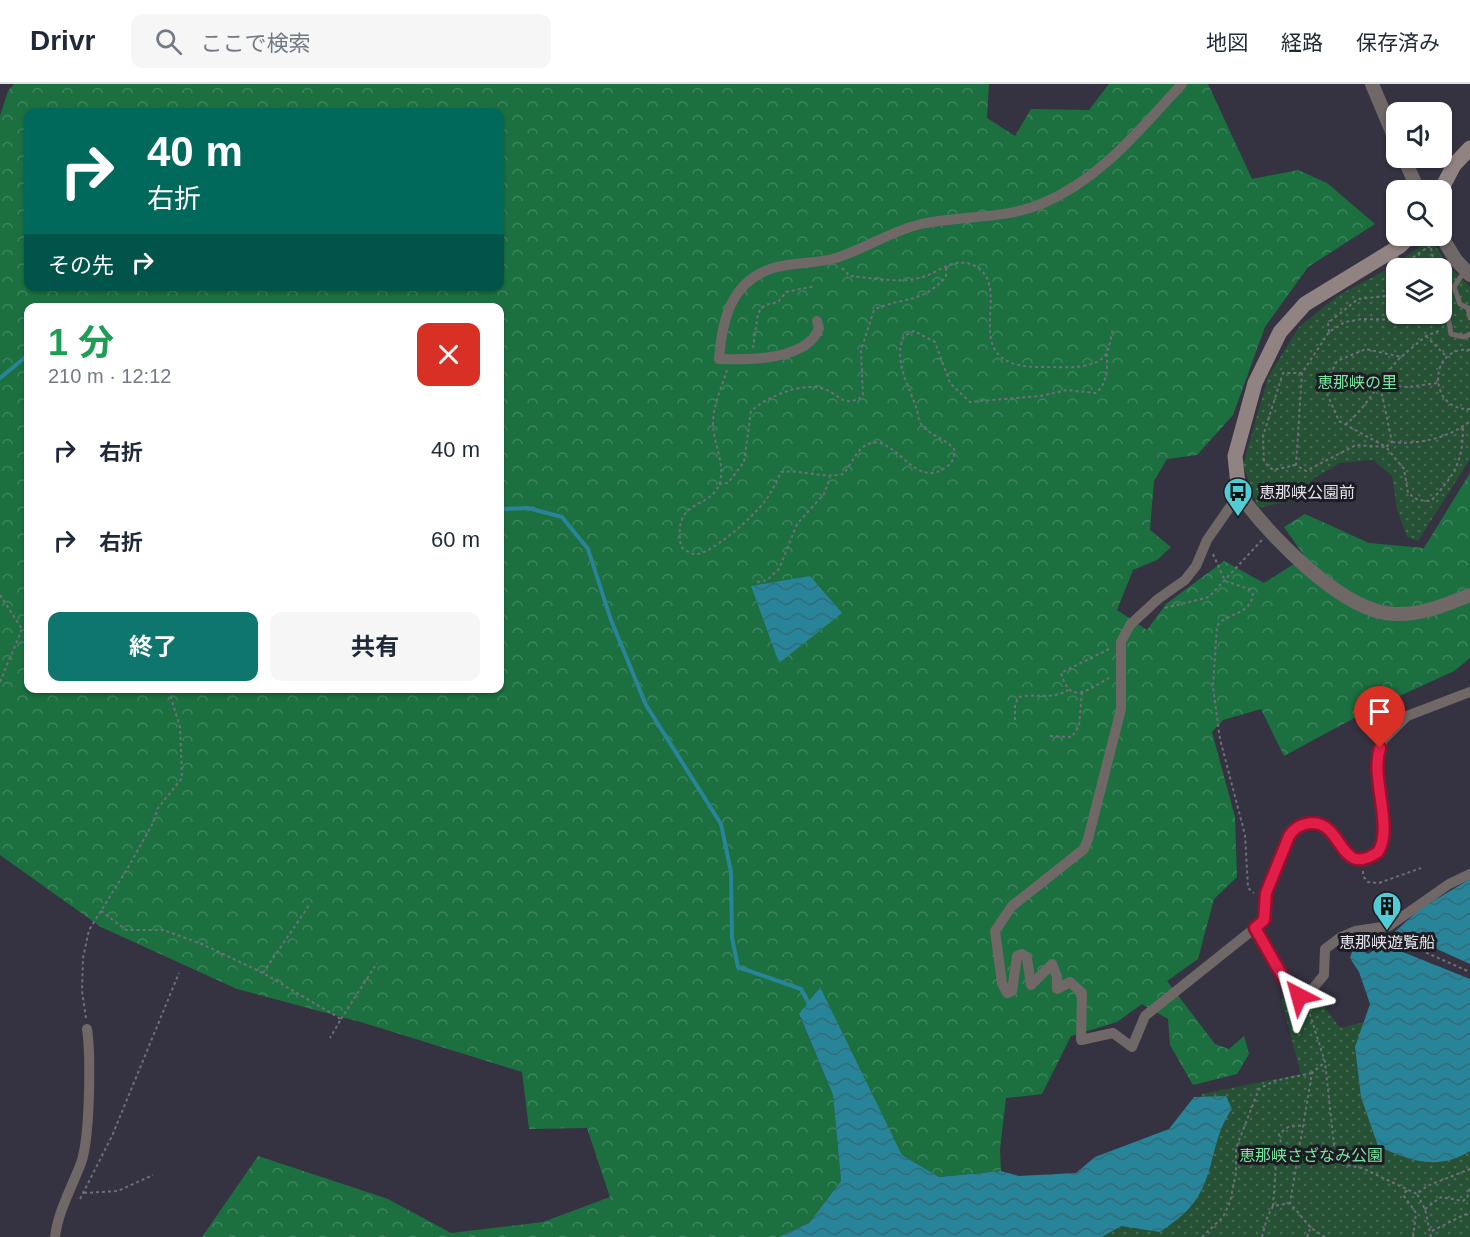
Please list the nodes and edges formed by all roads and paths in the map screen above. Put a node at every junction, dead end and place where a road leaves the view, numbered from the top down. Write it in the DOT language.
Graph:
graph roads {
  1 [pos="1182,84"];
  2 [pos="1372,84"];
  3 [pos="1386,117"];
  4 [pos="1470,148"];
  5 [pos="1446,180"];
  6 [pos="1398,246"];
  7 [pos="1448,246"];
  8 [pos="1431,247"];
  9 [pos="1392,251"];
  10 [pos="1437,254"];
  11 [pos="840,256"];
  12 [pos="1396,258"];
  13 [pos="1416,258"];
  14 [pos="1433,258"];
  15 [pos="946,266"];
  16 [pos="1467,273"];
  17 [pos="815,286"];
  18 [pos="1386,297"];
  19 [pos="1470,318"];
  20 [pos="1386,319"];
  21 [pos="817,321"];
  22 [pos="1444,324"];
  23 [pos="1448,325"];
  24 [pos="1113,328"];
  25 [pos="1329,332"];
  26 [pos="1470,334"];
  27 [pos="1426,336"];
  28 [pos="1470,350"];
  29 [pos="1107,354"];
  30 [pos="1401,357"];
  31 [pos="1447,357"];
  32 [pos="730,359"];
  33 [pos="754,360"];
  34 [pos="1302,373"];
  35 [pos="1437,383"];
  36 [pos="1380,385"];
  37 [pos="1470,409"];
  38 [pos="1470,421"];
  39 [pos="1345,425"];
  40 [pos="1463,427"];
  41 [pos="1392,442"];
  42 [pos="1386,447"];
  43 [pos="1296,465"];
  44 [pos="830,477"];
  45 [pos="719,484"];
  46 [pos="1239,494"];
  47 [pos="1270,532"];
  48 [pos="1205,545"];
  49 [pos="1225,580"];
  50 [pos="757,582"];
  51 [pos="0,595"];
  52 [pos="1470,596"];
  53 [pos="1147,609"];
  54 [pos="22,629"];
  55 [pos="1121,642"];
  56 [pos="1120,672"];
  57 [pos="0,682"];
  58 [pos="1068,690"];
  59 [pos="1082,691"];
  60 [pos="1470,692"];
  61 [pos="170,693"];
  62 [pos="1015,720"];
  63 [pos="1050,736"];
  64 [pos="1363,859"];
  65 [pos="1421,868"];
  66 [pos="1470,874"];
  67 [pos="1264,899"];
  68 [pos="310,904"];
  69 [pos="101,911"];
  70 [pos="1255,928"];
  71 [pos="1389,936"];
  72 [pos="377,963"];
  73 [pos="1470,972"];
  74 [pos="263,973"];
  75 [pos="179,974"];
  76 [pos="1305,998"];
  77 [pos="341,1019"];
  78 [pos="87,1029"];
  79 [pos="330,1038"];
  80 [pos="1326,1062"];
  81 [pos="1312,1073"];
  82 [pos="1305,1125"];
  83 [pos="1470,1169"];
  84 [pos="153,1175"];
  85 [pos="1470,1186"];
  86 [pos="1406,1190"];
  87 [pos="83,1193"];
  88 [pos="1417,1194"];
  89 [pos="78,1203"];
  90 [pos="1290,1203"];
  91 [pos="1274,1206"];
  92 [pos="1425,1209"];
  93 [pos="1470,1212"];
  94 [pos="1311,1228"];
  95 [pos="1431,1231"];
  96 [pos="55,1237"];
  97 [pos="1203,1237"];
  98 [pos="1262,1237"];
  99 [pos="1306,1237"];
  100 [pos="1325,1237"];
  101 [pos="1413,1237"];
  102 [pos="1431,1237"];
  1 -- 11 [label="street"];
  2 -- 3 [label="street"];
  4 -- 5 [label="main road"];
  6 -- 9 [label="main road"];
  7 -- 16 [label="street"];
  8 -- 10 [label="path"];
  8 -- 13 [label="path"];
  8 -- 14 [label="path"];
  9 -- 12 [label="lane"];
  9 -- 46 [label="main road"];
  11 -- 15 [label="path"];
  11 -- 32 [label="street"];
  15 -- 29 [label="path"];
  15 -- 45 [label="path"];
  16 -- 19 [label="lane"];
  17 -- 33 [label="path"];
  18 -- 25 [label="path"];
  20 -- 25 [label="path"];
  21 -- 33 [label="street"];
  22 -- 23 [label="path"];
  23 -- 26 [label="lane"];
  23 -- 27 [label="path"];
  24 -- 29 [label="path"];
  25 -- 34 [label="path"];
  27 -- 30 [label="path"];
  27 -- 31 [label="path"];
  28 -- 31 [label="path"];
  29 -- 44 [label="path"];
  30 -- 36 [label="path"];
  30 -- 39 [label="path"];
  31 -- 35 [label="path"];
  32 -- 33 [label="street"];
  32 -- 45 [label="path"];
  34 -- 43 [label="path"];
  34 -- 43 [label="path"];
  35 -- 36 [label="path"];
  35 -- 37 [label="path"];
  36 -- 39 [label="path"];
  36 -- 41 [label="path"];
  38 -- 40 [label="path"];
  39 -- 42 [label="path"];
  40 -- 41 [label="path"];
  40 -- 42 [label="path"];
  41 -- 42 [label="path"];
  42 -- 43 [label="path"];
  44 -- 45 [label="path"];
  44 -- 50 [label="path"];
  46 -- 47 [label="street"];
  46 -- 48 [label="street"];
  47 -- 49 [label="path"];
  47 -- 52 [label="street"];
  48 -- 49 [label="path"];
  48 -- 53 [label="street"];
  49 -- 53 [label="path"];
  49 -- 67 [label="path"];
  51 -- 54 [label="path"];
  53 -- 55 [label="street"];
  54 -- 57 [label="path"];
  55 -- 56 [label="street"];
  55 -- 58 [label="path"];
  56 -- 59 [label="path"];
  56 -- 70 [label="street"];
  58 -- 59 [label="path"];
  58 -- 62 [label="path"];
  59 -- 63 [label="path"];
  60 -- 64 [label="street"];
  61 -- 69 [label="path"];
  64 -- 65 [label="path"];
  64 -- 67 [label="street"];
  66 -- 76 [label="street"];
  67 -- 70 [label="street"];
  68 -- 74 [label="path"];
  69 -- 74 [label="path"];
  69 -- 78 [label="path"];
  70 -- 76 [label="street"];
  71 -- 73 [label="path"];
  72 -- 77 [label="path"];
  74 -- 77 [label="path"];
  75 -- 87 [label="path"];
  76 -- 80 [label="path"];
  77 -- 79 [label="path"];
  78 -- 96 [label="street"];
  80 -- 81 [label="path"];
  80 -- 86 [label="path"];
  81 -- 82 [label="path"];
  81 -- 97 [label="path"];
  82 -- 90 [label="path"];
  82 -- 91 [label="path"];
  83 -- 88 [label="path"];
  84 -- 87 [label="path"];
  85 -- 92 [label="path"];
  86 -- 88 [label="path"];
  86 -- 101 [label="path"];
  87 -- 89 [label="path"];
  88 -- 92 [label="path"];
  90 -- 91 [label="path"];
  90 -- 94 [label="path"];
  91 -- 98 [label="path"];
  92 -- 95 [label="path"];
  93 -- 95 [label="path"];
  94 -- 99 [label="path"];
  94 -- 100 [label="path"];
  95 -- 102 [label="path"];
}
